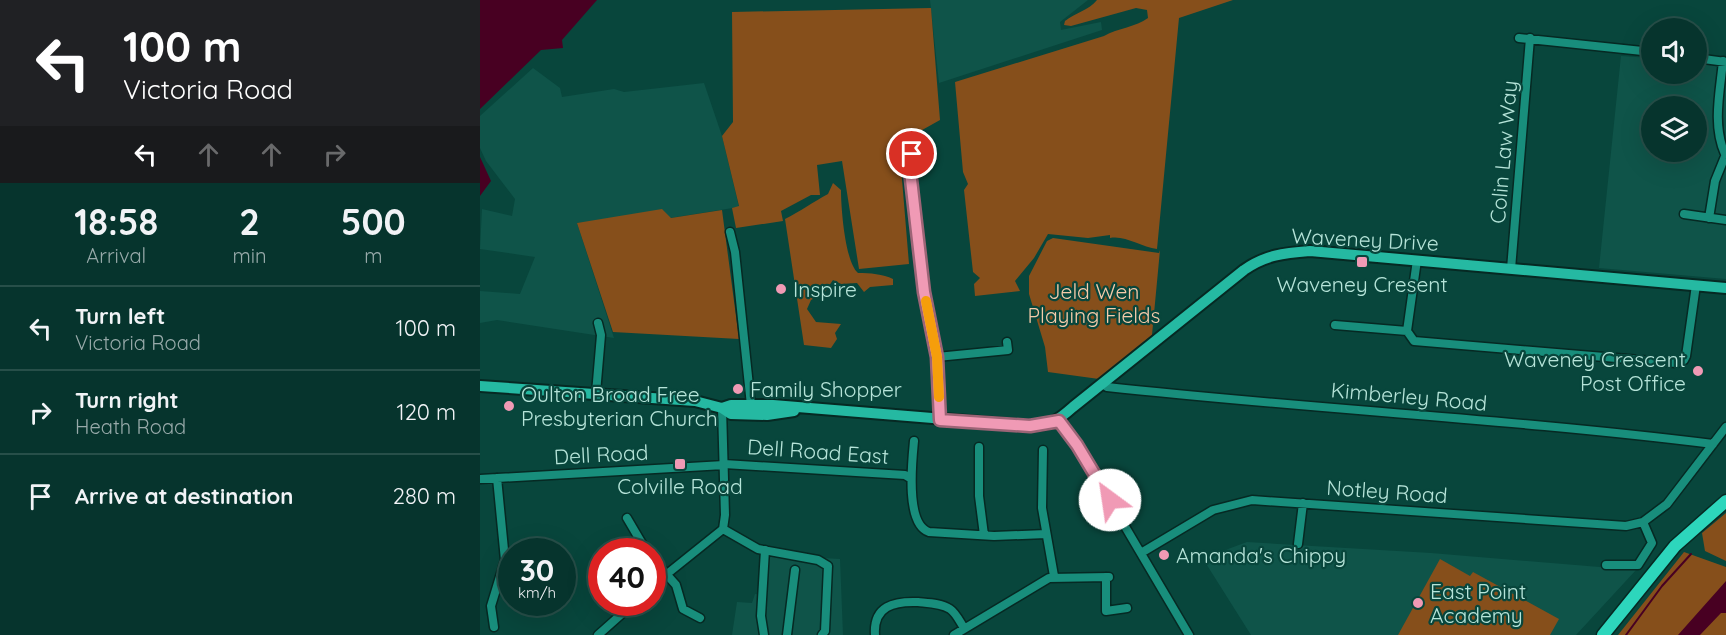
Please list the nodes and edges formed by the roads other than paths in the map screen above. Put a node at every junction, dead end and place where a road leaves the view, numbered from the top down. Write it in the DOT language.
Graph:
graph roads {
  1 [pos="1519,38"];
  2 [pos="1530,38"];
  3 [pos="1641,51"];
  4 [pos="1707,59"];
  5 [pos="1725,61"];
  6 [pos="912,154"];
  7 [pos="1725,154"];
  8 [pos="1684,214"];
  9 [pos="1709,218"];
  10 [pos="1726,220"];
  11 [pos="730,232"];
  12 [pos="1417,260"];
  13 [pos="1511,269"];
  14 [pos="1696,285"];
  15 [pos="1726,288"];
  16 [pos="598,323"];
  17 [pos="1335,326"];
  18 [pos="1407,331"];
  19 [pos="1010,347"];
  20 [pos="937,357"];
  21 [pos="1103,384"];
  22 [pos="480,386"];
  23 [pos="596,393"];
  24 [pos="751,405"];
  25 [pos="722,408"];
  26 [pos="813,410"];
  27 [pos="940,420"];
  28 [pos="1059,421"];
  29 [pos="1726,427"];
  30 [pos="914,441"];
  31 [pos="1713,444"];
  32 [pos="979,447"];
  33 [pos="1043,450"];
  34 [pos="724,464"];
  35 [pos="497,478"];
  36 [pos="910,478"];
  37 [pos="480,479"];
  38 [pos="1726,501"];
  39 [pos="1302,503"];
  40 [pos="627,518"];
  41 [pos="1643,522"];
  42 [pos="723,529"];
  43 [pos="1046,534"];
  44 [pos="984,535"];
  45 [pos="505,538"];
  46 [pos="639,538"];
  47 [pos="1298,544"];
  48 [pos="765,550"];
  49 [pos="1141,553"];
  50 [pos="1606,565"];
  51 [pos="795,570"];
  52 [pos="667,574"];
  53 [pos="1054,576"];
  54 [pos="498,587"];
  55 [pos="1127,608"];
  56 [pos="621,616"];
  57 [pos="700,618"];
  58 [pos="494,627"];
  59 [pos="964,628"];
  60 [pos="604,633"];
  61 [pos="764,635"];
  62 [pos="787,635"];
  63 [pos="822,635"];
  64 [pos="875,635"];
  65 [pos="954,635"];
  66 [pos="1189,635"];
  67 [pos="1603,635"];
  1 -- 2 [label="street"];
  2 -- 3 [label="street"];
  2 -- 13 [label="street, Colin Law Way"];
  4 -- 5 [label="street"];
  5 -- 7 [label="street"];
  6 -- 20 [label="street"];
  7 -- 9 [label="street"];
  8 -- 9 [label="street"];
  9 -- 10 [label="street"];
  11 -- 24 [label="street"];
  12 -- 13 [label="main road, Waveney Drive"];
  12 -- 18 [label="street"];
  12 -- 21 [label="main road, Waveney Drive"];
  13 -- 14 [label="main road, Waveney Drive"];
  14 -- 15 [label="main road, Waveney Drive"];
  14 -- 18 [label="street"];
  16 -- 23 [label="street"];
  17 -- 18 [label="street"];
  19 -- 20 [label="street"];
  20 -- 27 [label="street"];
  21 -- 28 [label="main road, Waveney Drive"];
  21 -- 31 [label="street, Kimberley Road"];
  22 -- 23 [label="main road"];
  23 -- 25 [label="main road"];
  24 -- 25 [label="main road"];
  24 -- 26 [label="main road"];
  25 -- 26 [label="main road"];
  25 -- 34 [label="street"];
  26 -- 27 [label="main road"];
  27 -- 28 [label="main road"];
  28 -- 49 [label="street"];
  29 -- 31 [label="street"];
  30 -- 36 [label="street"];
  31 -- 41 [label="street"];
  32 -- 44 [label="street"];
  33 -- 43 [label="street"];
  34 -- 35 [label="street, Dell Road"];
  34 -- 36 [label="street, Dell Road East"];
  34 -- 42 [label="street"];
  35 -- 37 [label="street, Dell Road"];
  35 -- 45 [label="street"];
  36 -- 44 [label="street"];
  38 -- 67 [label="highway"];
  39 -- 41 [label="street, Notley Road"];
  39 -- 47 [label="street"];
  39 -- 49 [label="street, Notley Road"];
  40 -- 46 [label="street"];
  41 -- 50 [label="street"];
  42 -- 48 [label="street"];
  42 -- 52 [label="street"];
  43 -- 44 [label="street"];
  43 -- 53 [label="street"];
  48 -- 61 [label="street"];
  48 -- 63 [label="street"];
  49 -- 66 [label="street"];
  51 -- 62 [label="street"];
  52 -- 57 [label="street"];
  53 -- 55 [label="street"];
  53 -- 59 [label="street"];
  54 -- 58 [label="street"];
  56 -- 60 [label="street"];
  59 -- 64 [label="street"];
  59 -- 65 [label="street"];
}
